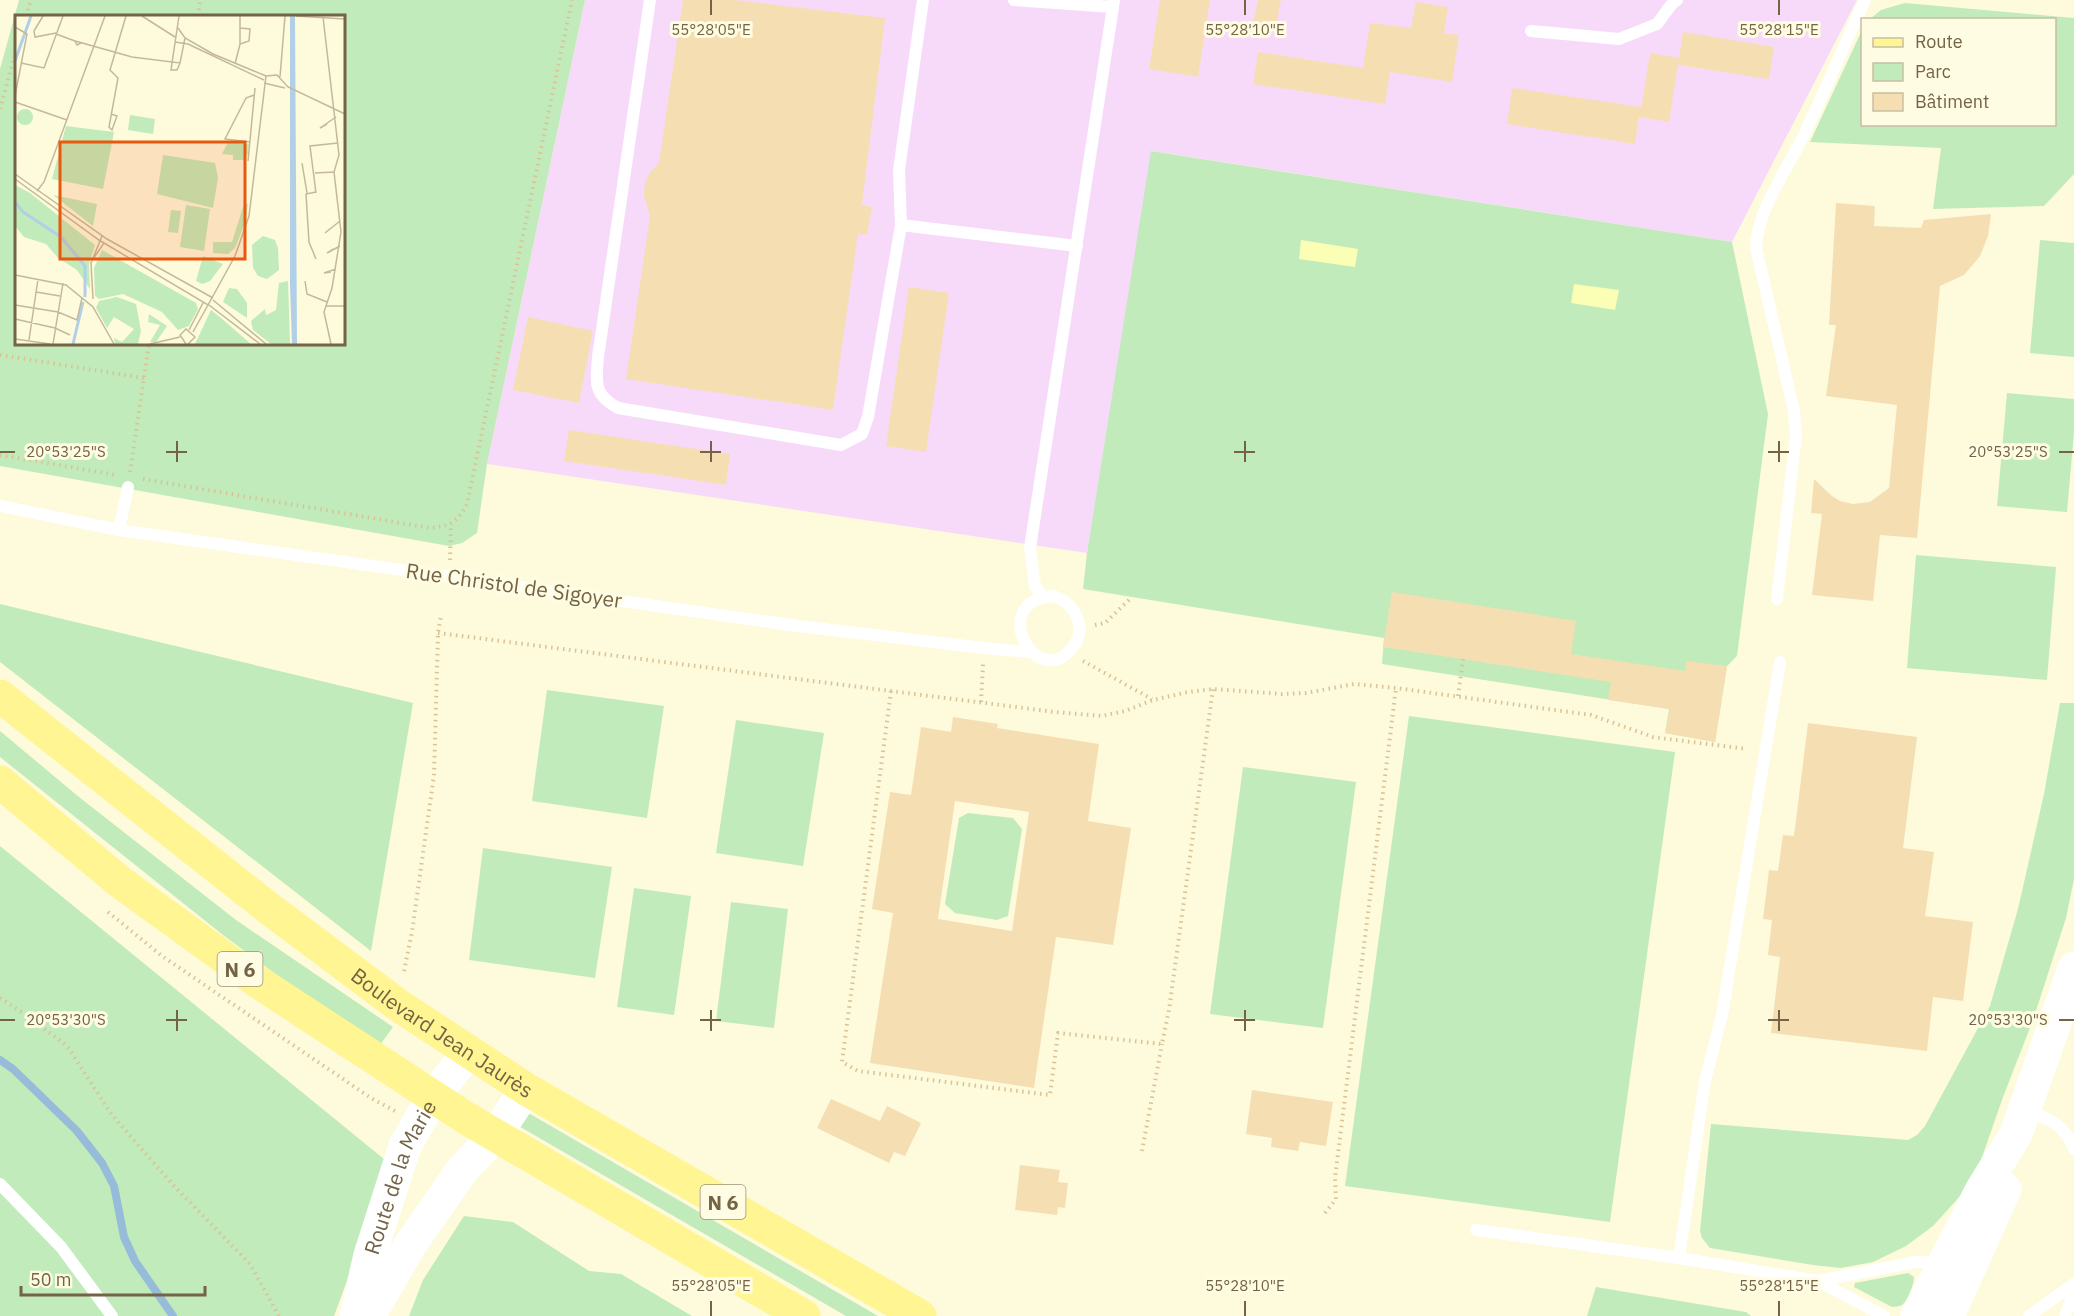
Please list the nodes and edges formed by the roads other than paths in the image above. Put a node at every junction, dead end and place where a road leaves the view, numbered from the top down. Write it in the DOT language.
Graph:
graph roads {
  1 [pos="650,0"];
  2 [pos="923,0"];
  3 [pos="1014,0"];
  4 [pos="1677,0"];
  5 [pos="1865,0"];
  6 [pos="1114,4"];
  7 [pos="1531,31"];
  8 [pos="901,225"];
  9 [pos="1077,246"];
  10 [pos="129,482"];
  11 [pos="0,506"];
  12 [pos="119,530"];
  13 [pos="1043,597"];
  14 [pos="1777,598"];
  15 [pos="1030,652"];
  16 [pos="1780,662"];
  17 [pos="0,696"];
  18 [pos="0,782"];
  19 [pos="2074,968"];
  20 [pos="468,1053"];
  21 [pos="526,1089"];
  22 [pos="433,1097"];
  23 [pos="2020,1123"];
  24 [pos="495,1136"];
  25 [pos="2074,1149"];
  26 [pos="0,1185"];
  27 [pos="1476,1230"];
  28 [pos="1679,1258"];
  29 [pos="1952,1275"];
  30 [pos="1818,1281"];
  31 [pos="2074,1284"];
  32 [pos="2074,1292"];
  33 [pos="112,1316"];
  34 [pos="356,1316"];
  35 [pos="369,1316"];
  36 [pos="804,1316"];
  37 [pos="920,1316"];
  38 [pos="1884,1316"];
  39 [pos="1917,1316"];
  40 [pos="1948,1316"];
  41 [pos="2029,1316"];
  42 [pos="2065,1316"];
  1 -- 8 [label="lane"];
  2 -- 8 [label="lane"];
  3 -- 6 [label="lane"];
  4 -- 7 [label="lane"];
  5 -- 14 [label="lane"];
  6 -- 9 [label="lane"];
  8 -- 9 [label="lane"];
  9 -- 13 [label="lane"];
  10 -- 12 [label="lane"];
  11 -- 12 [label="lane, Rue Christol de Sigoyer"];
  12 -- 15 [label="lane, Rue Christol de Sigoyer"];
  13 -- 15 [label="lane"];
  13 -- 15 [label="lane"];
  16 -- 28 [label="lane"];
  17 -- 20 [label="main road, Boulevard Jean Jaurès / N 6"];
  18 -- 22 [label="main road, N 6"];
  19 -- 23 [label="street"];
  20 -- 21 [label="main road, Boulevard Jean Jaurès / N 6"];
  20 -- 22 [label="street, Route de la Marie"];
  21 -- 24 [label="street, Route de la Marie"];
  21 -- 37 [label="main road, Boulevard Jean Jaurès / N 6"];
  22 -- 24 [label="main road, N 6"];
  22 -- 34 [label="street, Route de la Marie"];
  23 -- 25 [label="lane"];
  23 -- 29 [label="street"];
  24 -- 35 [label="street, Route de la Marie"];
  24 -- 36 [label="main road, N 6"];
  26 -- 33 [label="lane"];
  27 -- 28 [label="lane"];
  28 -- 30 [label="lane"];
  29 -- 30 [label="lane"];
  29 -- 39 [label="street"];
  29 -- 40 [label="street"];
  30 -- 38 [label="lane"];
  31 -- 41 [label="lane"];
  32 -- 42 [label="lane"];
}
